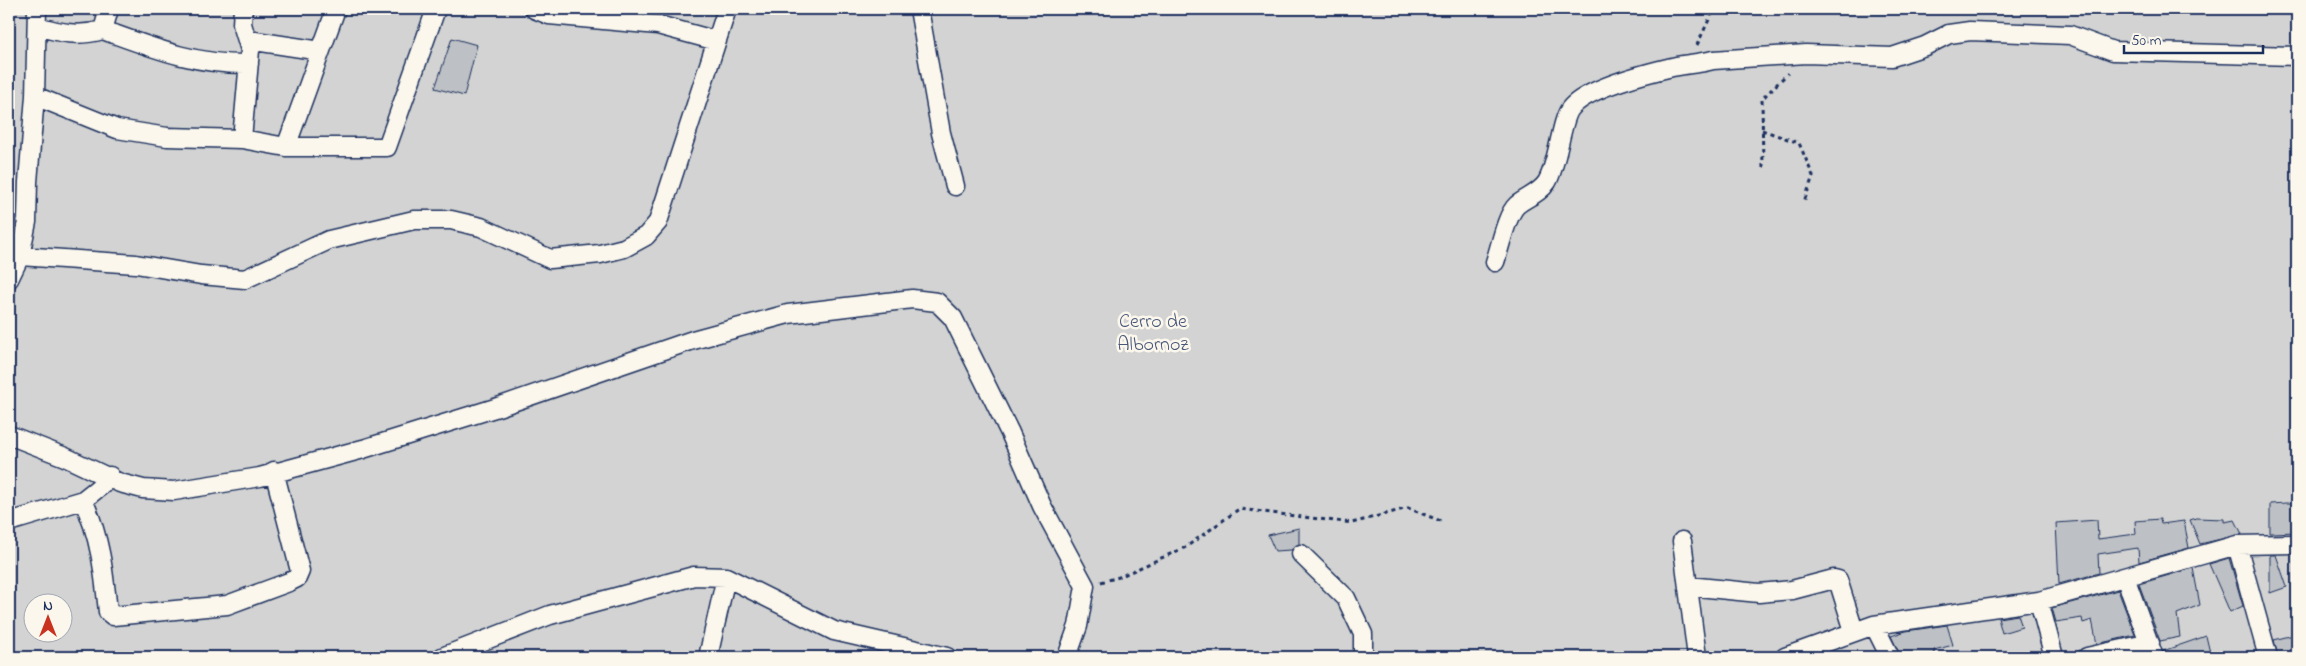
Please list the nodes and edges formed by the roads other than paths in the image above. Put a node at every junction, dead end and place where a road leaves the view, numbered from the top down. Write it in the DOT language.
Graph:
graph roads {
  1 [pos="108,9"];
  2 [pos="243,9"];
  3 [pos="336,9"];
  4 [pos="436,9"];
  5 [pos="534,9"];
  6 [pos="728,9"];
  7 [pos="919,9"];
  8 [pos="37,17"];
  9 [pos="103,30"];
  10 [pos="717,41"];
  11 [pos="321,51"];
  12 [pos="2297,56"];
  13 [pos="250,57"];
  14 [pos="35,96"];
  15 [pos="242,139"];
  16 [pos="286,147"];
  17 [pos="955,186"];
  18 [pos="14,259"];
  19 [pos="1495,262"];
  20 [pos="9,279"];
  21 [pos="9,436"];
  22 [pos="274,472"];
  23 [pos="110,476"];
  24 [pos="83,500"];
  25 [pos="9,522"];
  26 [pos="1682,541"];
  27 [pos="2297,544"];
  28 [pos="2237,546"];
  29 [pos="1301,554"];
  30 [pos="726,577"];
  31 [pos="2125,577"];
  32 [pos="1688,586"];
  33 [pos="2039,601"];
  34 [pos="1874,625"];
  35 [pos="1854,631"];
  36 [pos="2152,650"];
  37 [pos="442,657"];
  38 [pos="708,657"];
  39 [pos="947,657"];
  40 [pos="1067,657"];
  41 [pos="1363,657"];
  42 [pos="1697,657"];
  43 [pos="1785,657"];
  44 [pos="1890,657"];
  45 [pos="2054,657"];
  46 [pos="2087,657"];
  47 [pos="2268,657"];
  1 -- 9 [label="street"];
  2 -- 13 [label="street"];
  3 -- 11 [label="street"];
  4 -- 16 [label="street"];
  5 -- 10 [label="street"];
  6 -- 10 [label="street"];
  7 -- 17 [label="street"];
  8 -- 9 [label="street"];
  8 -- 14 [label="street"];
  9 -- 13 [label="street"];
  10 -- 18 [label="street"];
  11 -- 13 [label="street"];
  11 -- 16 [label="street"];
  12 -- 19 [label="street"];
  13 -- 15 [label="street"];
  14 -- 15 [label="street"];
  14 -- 18 [label="street"];
  15 -- 16 [label="street"];
  18 -- 20 [label="street"];
  21 -- 23 [label="street"];
  22 -- 23 [label="street"];
  22 -- 24 [label="street"];
  22 -- 40 [label="street"];
  23 -- 24 [label="street"];
  24 -- 25 [label="street"];
  26 -- 32 [label="street"];
  27 -- 28 [label="street"];
  28 -- 31 [label="street"];
  28 -- 47 [label="street"];
  29 -- 41 [label="street"];
  30 -- 37 [label="street"];
  30 -- 38 [label="street"];
  30 -- 39 [label="street"];
  31 -- 33 [label="street"];
  31 -- 36 [label="street"];
  32 -- 35 [label="street"];
  32 -- 42 [label="street"];
  33 -- 34 [label="street"];
  33 -- 45 [label="street"];
  34 -- 35 [label="street"];
  34 -- 44 [label="street"];
  35 -- 43 [label="street"];
  36 -- 46 [label="street"];
}
